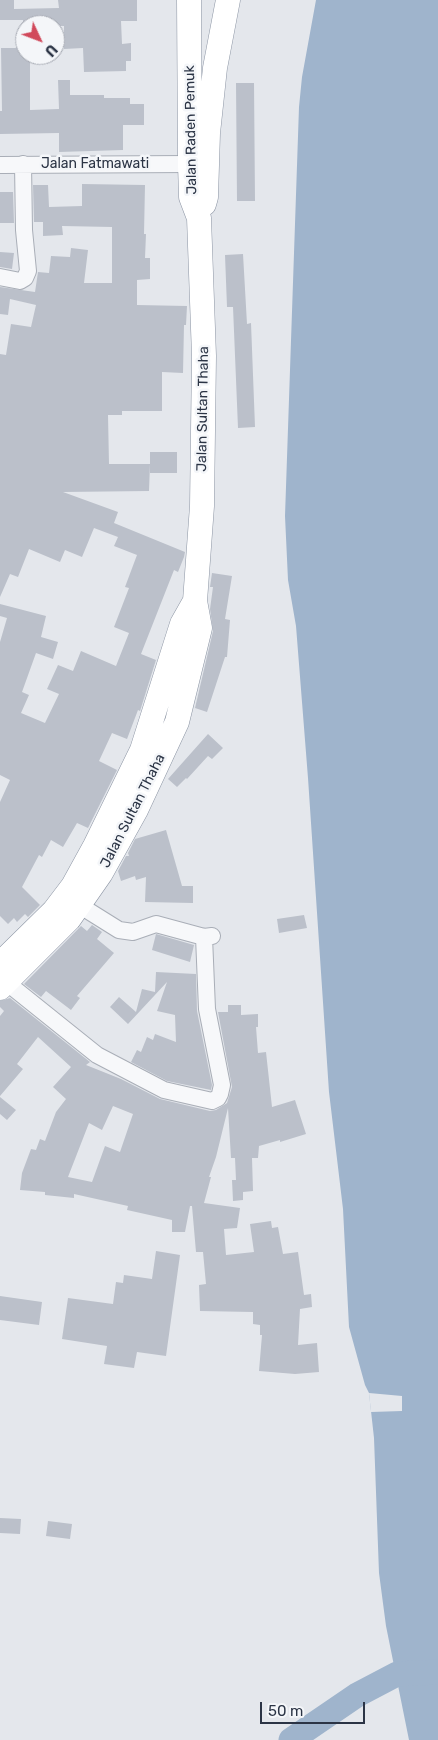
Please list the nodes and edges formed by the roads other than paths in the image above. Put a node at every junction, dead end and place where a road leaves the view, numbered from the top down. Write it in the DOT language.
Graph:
graph roads {
  1 [pos="189,0"];
  2 [pos="228,0"];
  3 [pos="189,65"];
  4 [pos="215,68"];
  5 [pos="23,164"];
  6 [pos="190,164"];
  7 [pos="0,165"];
  8 [pos="199,218"];
  9 [pos="0,277"];
  10 [pos="126,806"];
  11 [pos="79,905"];
  12 [pos="2,978"];
  1 -- 3 [label="highway, Jalan Raden Pemuk"];
  2 -- 4 [label="highway, Jalan Raden Pemuk"];
  3 -- 4 [label="highway"];
  3 -- 6 [label="highway, Jalan Raden Pemuk"];
  4 -- 8 [label="highway, Jalan Raden Pemuk"];
  5 -- 6 [label="street, Jalan Fatmawati"];
  5 -- 7 [label="street, Jalan Fatmawati"];
  5 -- 9 [label="street"];
  6 -- 8 [label="highway, Jalan Raden Pemuk"];
  8 -- 10 [label="highway, Jalan Sultan Thaha"];
  10 -- 11 [label="highway, Jalan Sultan Thaha"];
  10 -- 12 [label="highway, Jalan Sultan Thaha"];
  11 -- 12 [label="highway, Jalan Sultan Thaha"];
  11 -- 12 [label="street"];
}
